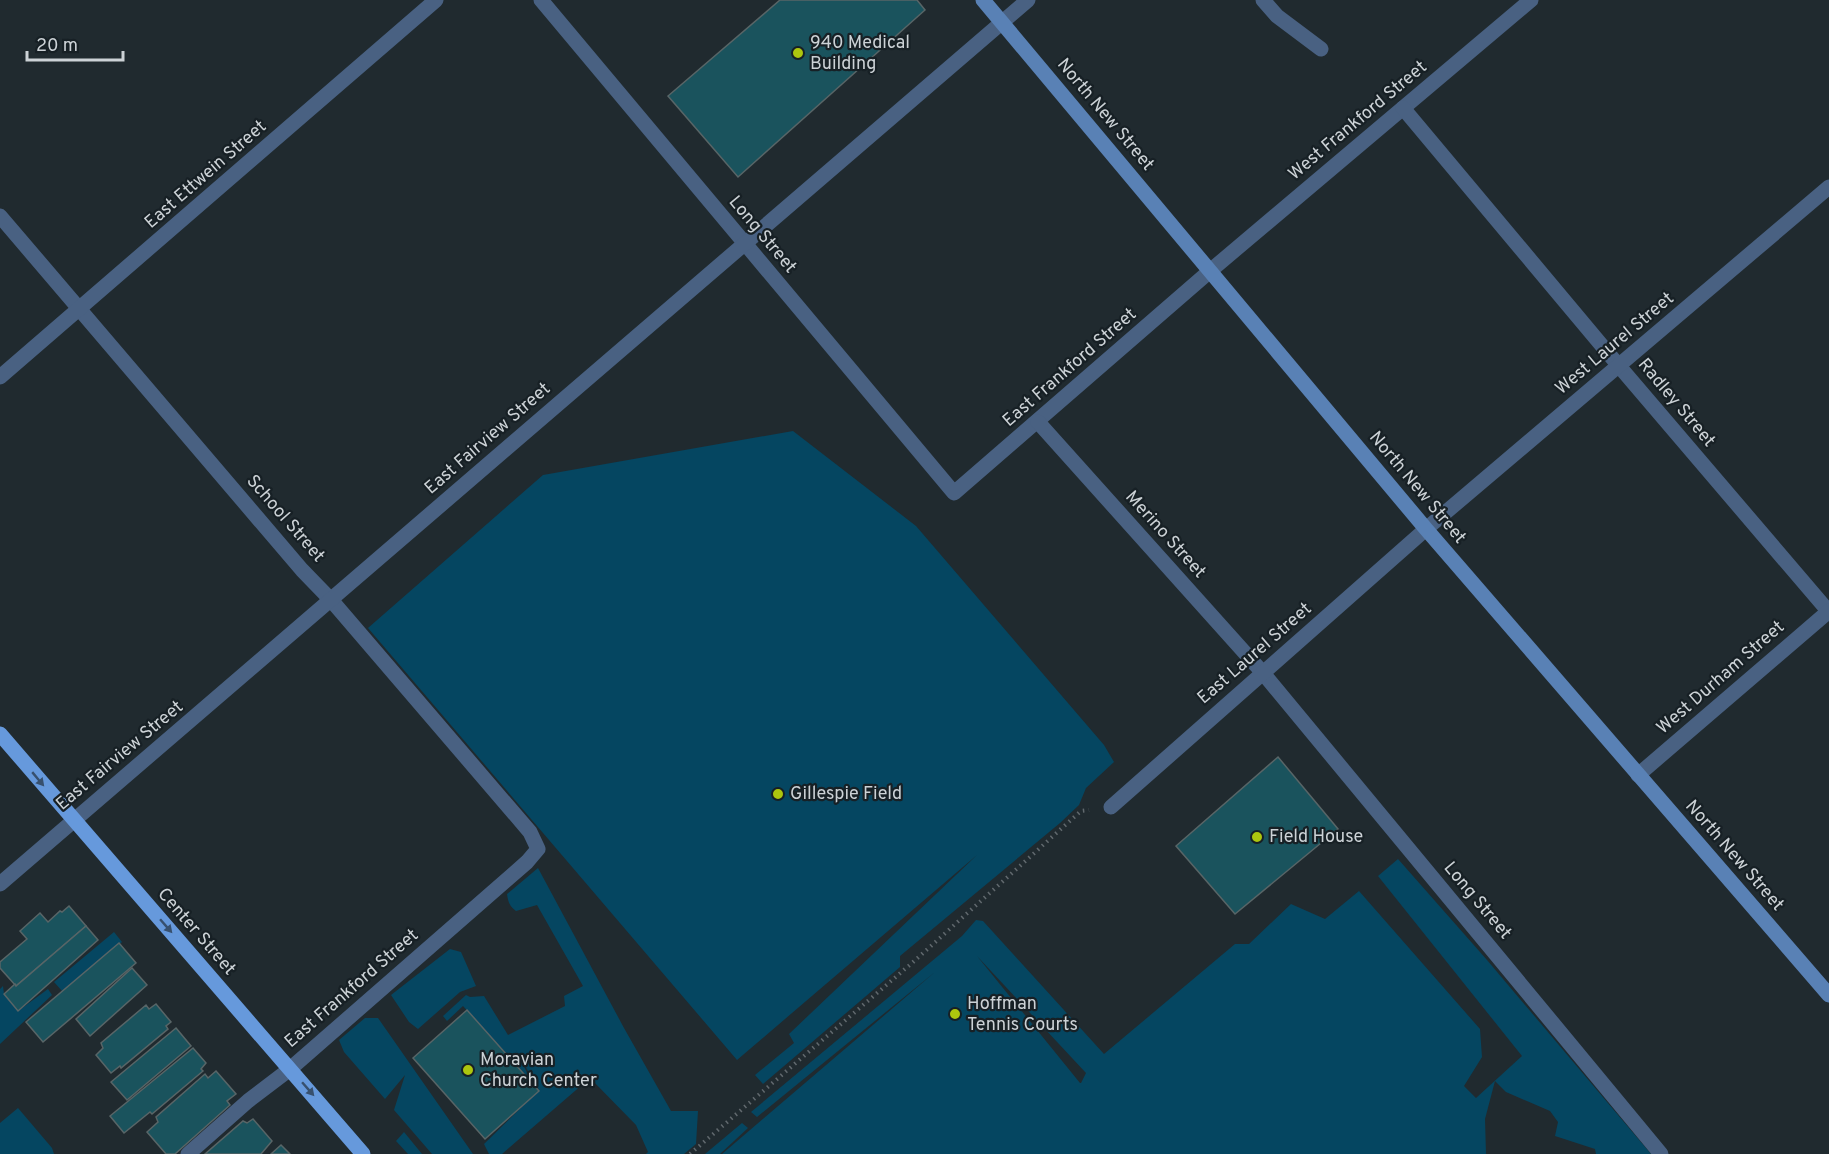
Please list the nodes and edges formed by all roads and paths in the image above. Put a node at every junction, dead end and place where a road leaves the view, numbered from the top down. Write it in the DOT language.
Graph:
graph roads {
  1 [pos="436,0"];
  2 [pos="541,0"];
  3 [pos="983,0"];
  4 [pos="1028,0"];
  5 [pos="1263,0"];
  6 [pos="1531,0"];
  7 [pos="1001,22"];
  8 [pos="1321,49"];
  9 [pos="1403,108"];
  10 [pos="1829,187"];
  11 [pos="0,216"];
  12 [pos="744,244"];
  13 [pos="1210,271"];
  14 [pos="81,309"];
  15 [pos="1619,366"];
  16 [pos="0,377"];
  17 [pos="1038,422"];
  18 [pos="954,493"];
  19 [pos="1426,529"];
  20 [pos="332,601"];
  21 [pos="1829,612"];
  22 [pos="1263,673"];
  23 [pos="0,734"];
  24 [pos="1638,775"];
  25 [pos="1111,807"];
  26 [pos="73,821"];
  27 [pos="538,849"];
  28 [pos="0,884"];
  29 [pos="1829,995"];
  30 [pos="291,1069"];
  31 [pos="188,1154"];
  32 [pos="363,1154"];
  33 [pos="690,1154"];
  34 [pos="1661,1154"];
  1 -- 14 [label="street, East Ettwein Street"];
  2 -- 12 [label="street, Long Street"];
  3 -- 7 [label="main road, North New Street"];
  4 -- 7 [label="street, East Fairview Street"];
  5 -- 8 [label="street"];
  6 -- 9 [label="street, West Frankford Street"];
  7 -- 12 [label="street, East Fairview Street"];
  7 -- 13 [label="main road, North New Street"];
  9 -- 13 [label="street, West Frankford Street"];
  9 -- 15 [label="street, Radley Street"];
  10 -- 15 [label="street, West Laurel Street"];
  11 -- 14 [label="street, School Street"];
  12 -- 18 [label="street, Long Street"];
  12 -- 20 [label="street, East Fairview Street"];
  13 -- 17 [label="street, East Frankford Street"];
  13 -- 19 [label="main road, North New Street"];
  14 -- 16 [label="street, East Ettwein Street"];
  14 -- 20 [label="street, School Street"];
  15 -- 19 [label="street, West Laurel Street"];
  15 -- 21 [label="street, Radley Street"];
  17 -- 18 [label="street, East Frankford Street"];
  17 -- 22 [label="street, Merino Street"];
  19 -- 22 [label="street, East Laurel Street"];
  19 -- 24 [label="main road, North New Street"];
  20 -- 26 [label="street, East Fairview Street"];
  20 -- 27 [label="street, School Street"];
  21 -- 24 [label="street, West Durham Street"];
  22 -- 25 [label="street, East Laurel Street"];
  22 -- 34 [label="street, Long Street"];
  23 -- 26 [label="main road, Center Street, one-way"];
  24 -- 29 [label="main road, North New Street"];
  25 -- 33 [label="path"];
  26 -- 28 [label="street, East Fairview Street"];
  26 -- 30 [label="main road, Center Street, one-way"];
  27 -- 30 [label="street, East Frankford Street"];
  30 -- 31 [label="street, East Frankford Street"];
  30 -- 32 [label="main road, Center Street, one-way"];
}
